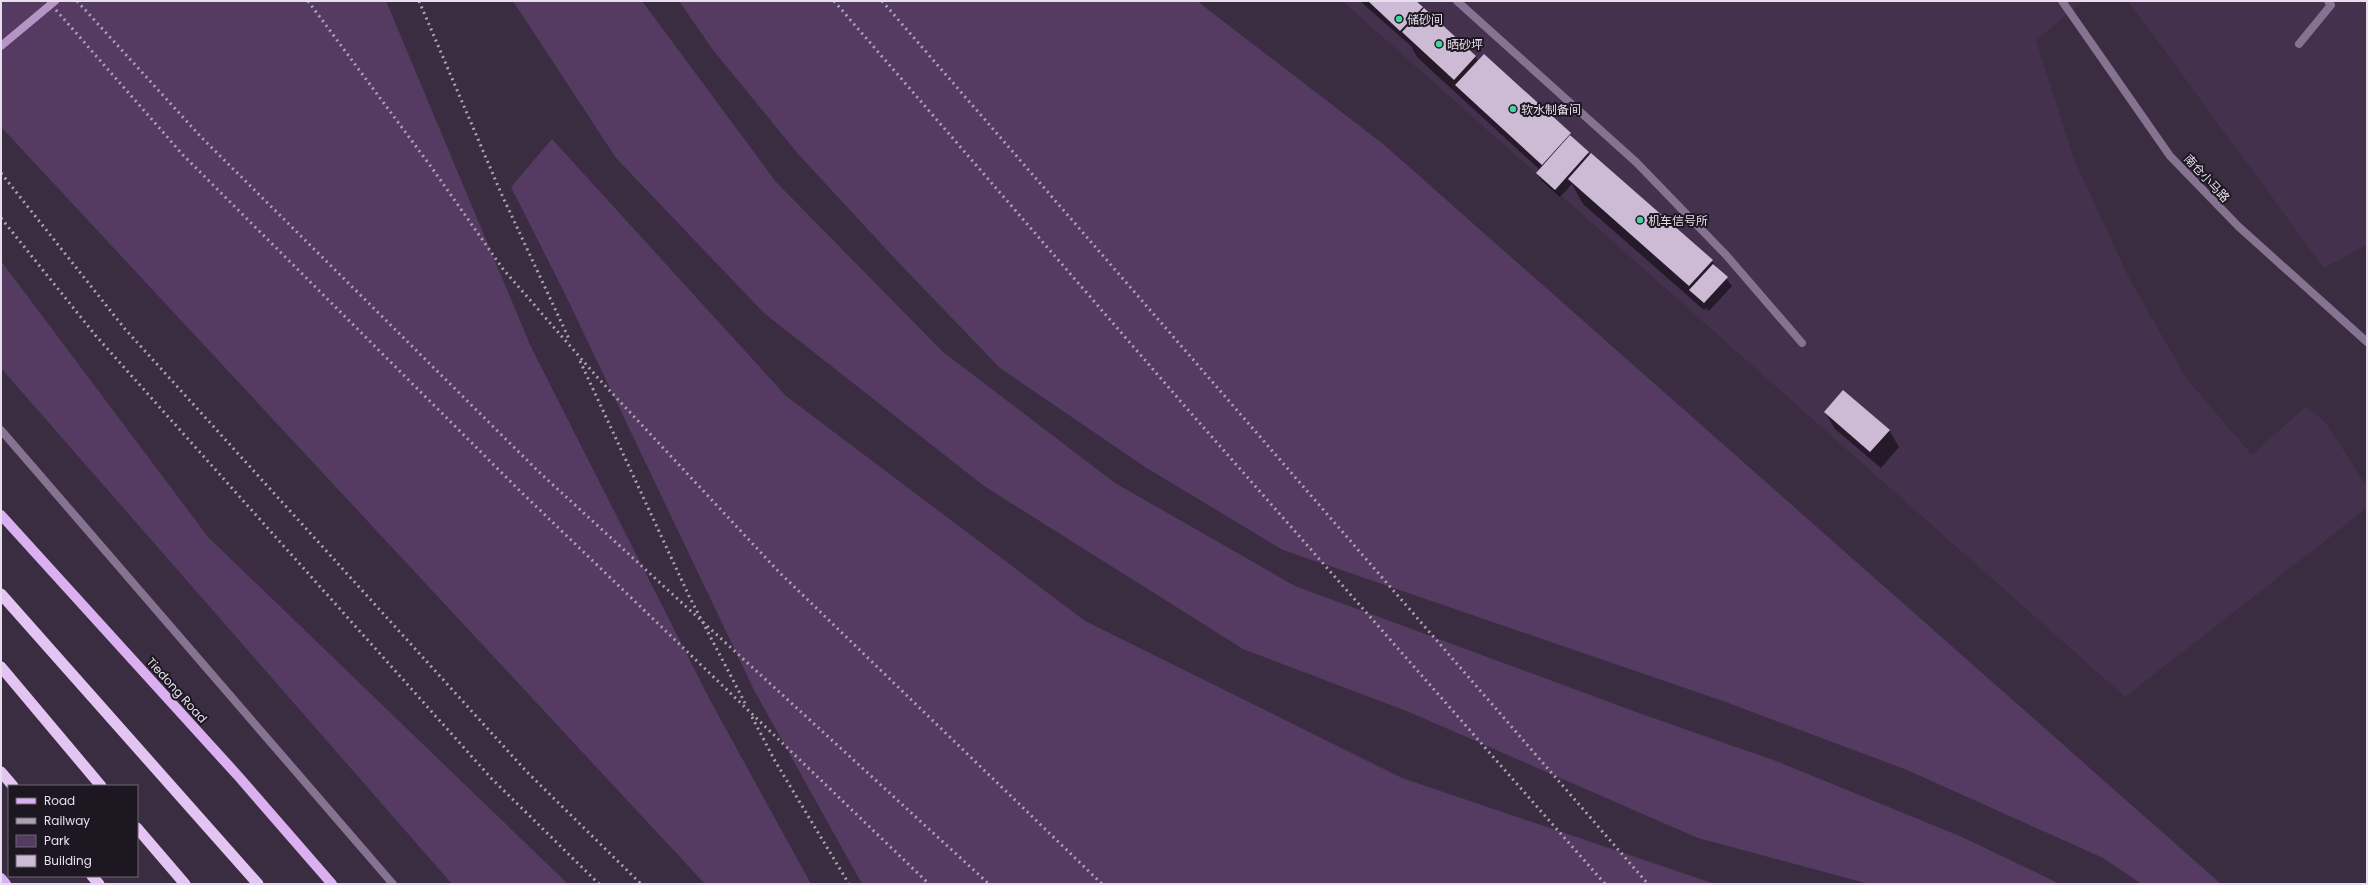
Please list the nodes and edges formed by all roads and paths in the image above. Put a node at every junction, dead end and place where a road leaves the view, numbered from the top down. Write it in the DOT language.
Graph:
graph roads {
  1 [pos="55,1"];
  2 [pos="1457,1"];
  3 [pos="2062,1"];
  4 [pos="2328,1"];
  5 [pos="2299,44"];
  6 [pos="1,46"];
  7 [pos="2367,342"];
  8 [pos="1802,343"];
  9 [pos="1,430"];
  10 [pos="1,515"];
  11 [pos="1,594"];
  12 [pos="1,667"];
  13 [pos="1,772"];
  14 [pos="13,785"];
  15 [pos="100,785"];
  16 [pos="138,829"];
  17 [pos="1,878"];
  18 [pos="6,884"];
  19 [pos="185,884"];
  20 [pos="258,884"];
  21 [pos="332,884"];
  22 [pos="393,884"];
  1 -- 6 [label="main road"];
  2 -- 8 [label="street"];
  3 -- 7 [label="street, 南仓小马路"];
  4 -- 5 [label="street"];
  9 -- 22 [label="street"];
  10 -- 21 [label="main road, Tiedong Road"];
  11 -- 20 [label="highway"];
  12 -- 15 [label="highway"];
  13 -- 14 [label="highway"];
  16 -- 19 [label="highway"];
  17 -- 18 [label="main road"];
}
